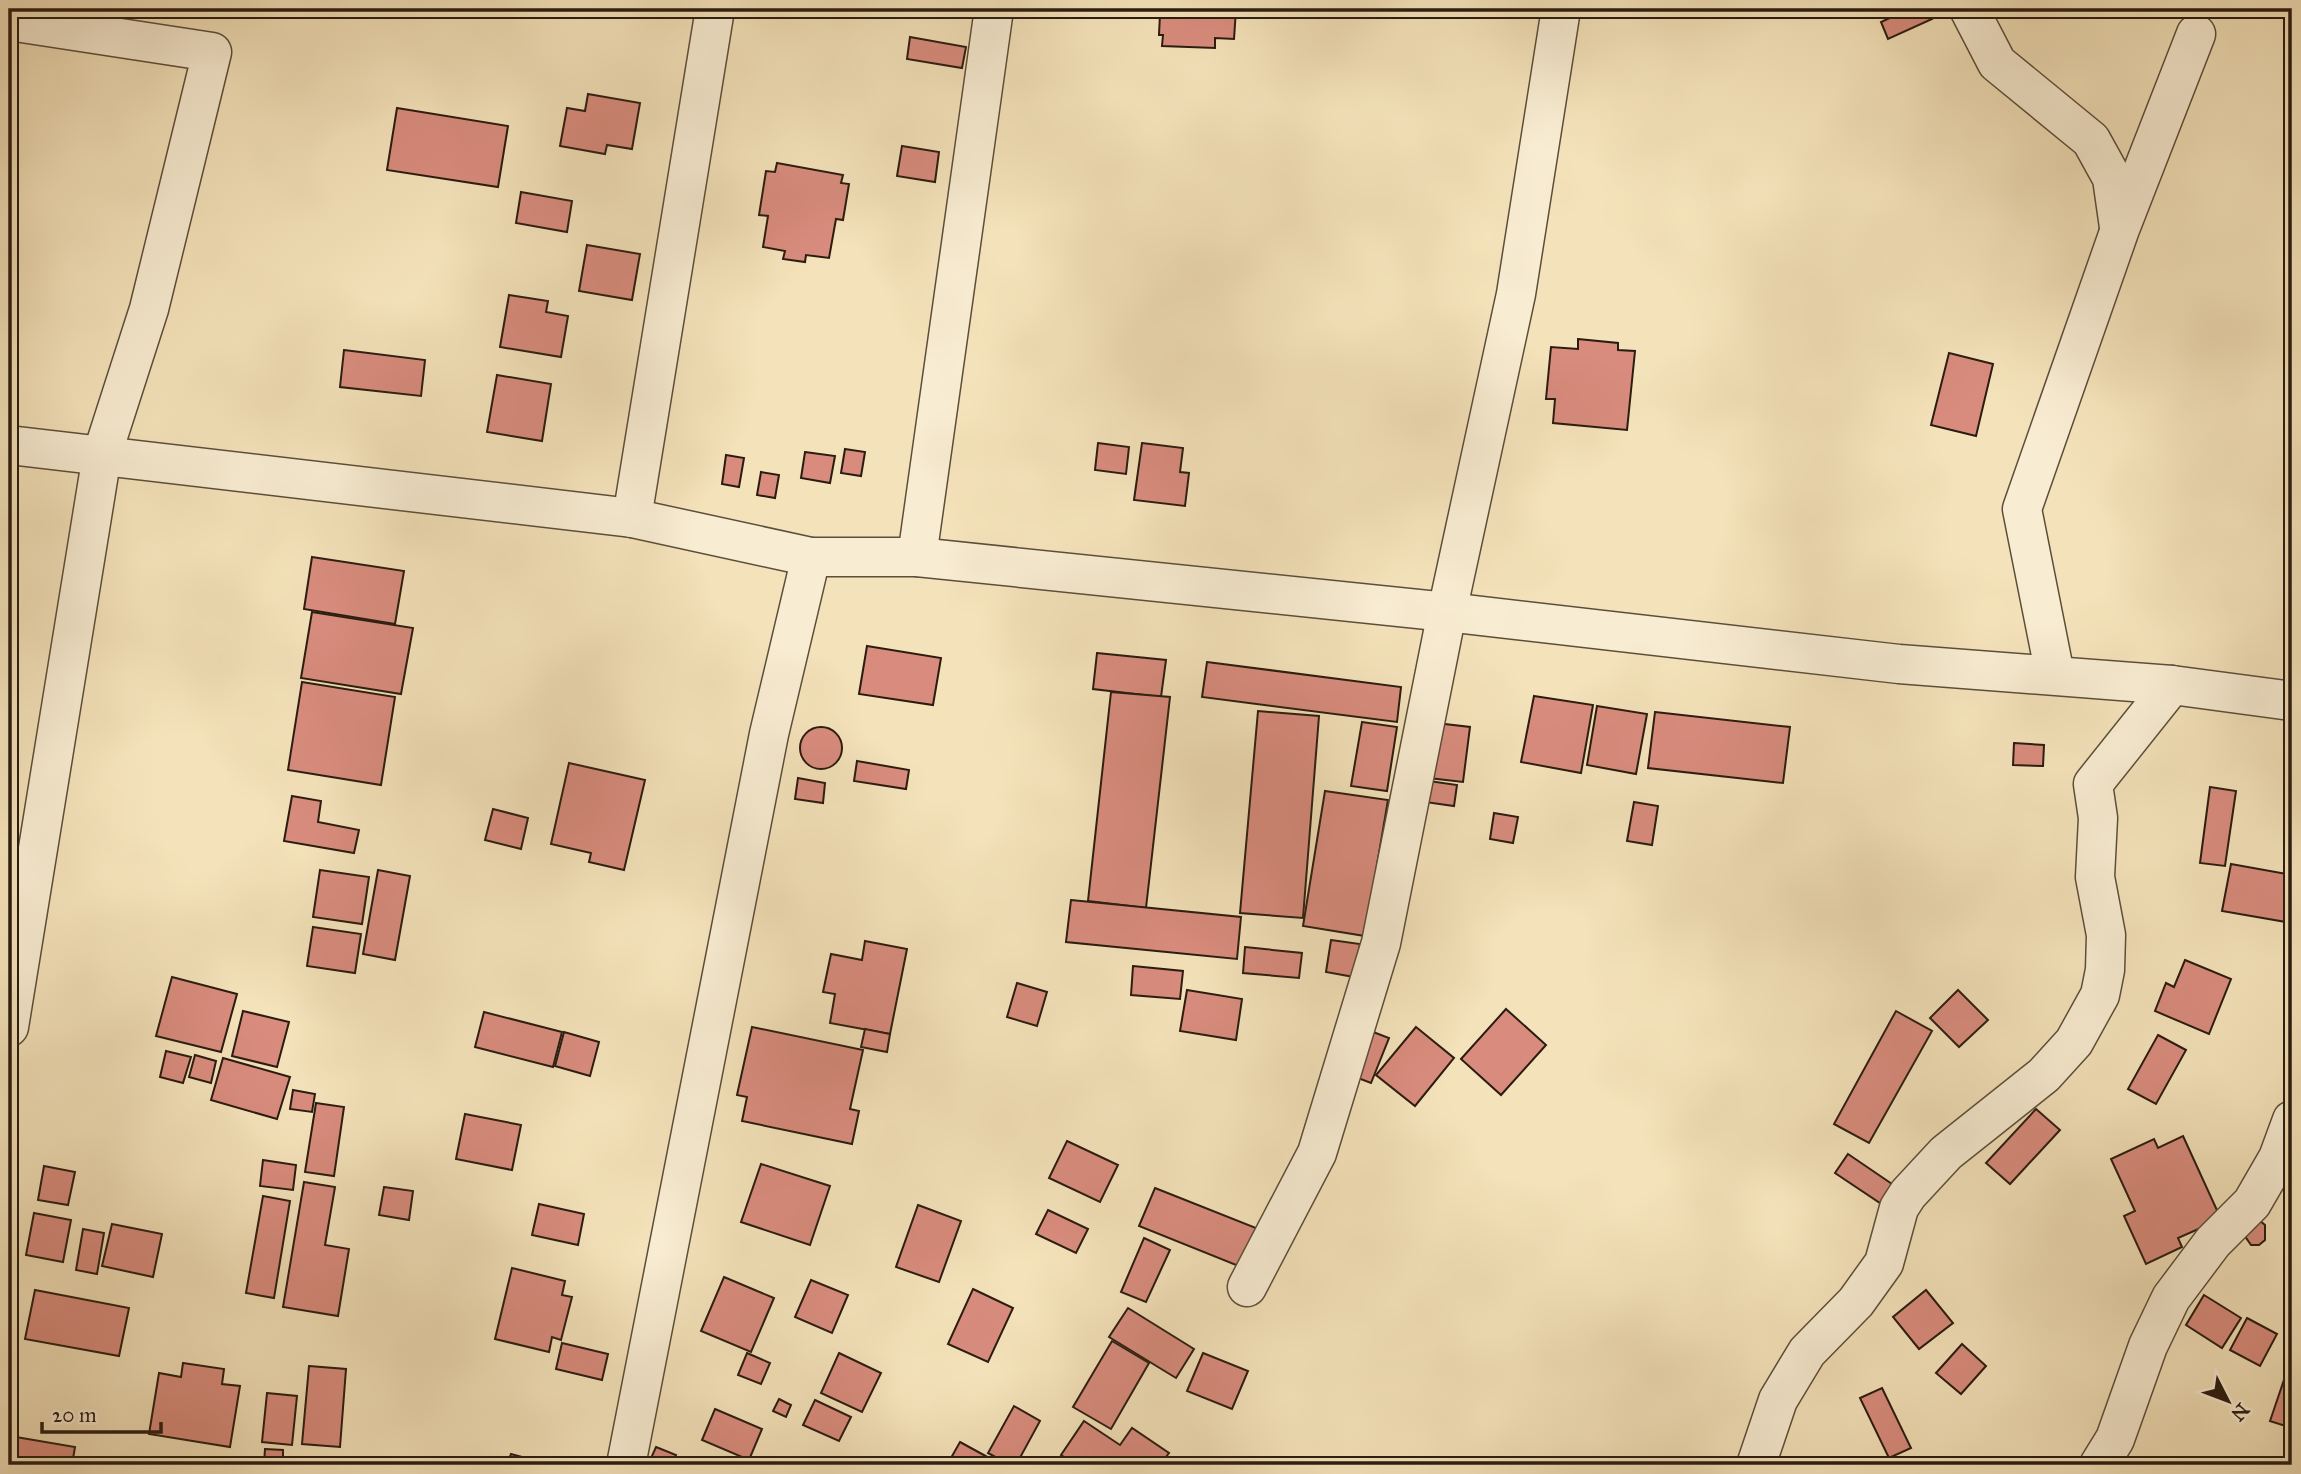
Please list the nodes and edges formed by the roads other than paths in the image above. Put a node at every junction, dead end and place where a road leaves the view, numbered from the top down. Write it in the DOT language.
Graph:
graph roads {
  1 [pos="715,9"];
  2 [pos="994,9"];
  3 [pos="1561,9"];
  4 [pos="1969,9"];
  5 [pos="9,21"];
  6 [pos="2196,34"];
  7 [pos="2120,229"];
  8 [pos="9,445"];
  9 [pos="102,455"];
  10 [pos="632,517"];
  11 [pos="811,557"];
  12 [pos="917,557"];
  13 [pos="1447,612"];
  14 [pos="2055,676"];
  15 [pos="2172,685"];
  16 [pos="2292,701"];
  17 [pos="9,1027"];
  18 [pos="2292,1120"];
  19 [pos="1247,1287"];
  20 [pos="626,1465"];
  21 [pos="1756,1465"];
  22 [pos="2099,1465"];
  1 -- 10 [label="street"];
  2 -- 12 [label="street"];
  3 -- 13 [label="street"];
  4 -- 7 [label="street"];
  5 -- 9 [label="street"];
  6 -- 7 [label="street"];
  7 -- 14 [label="street"];
  8 -- 9 [label="street"];
  9 -- 10 [label="street"];
  9 -- 17 [label="street"];
  10 -- 11 [label="street"];
  11 -- 12 [label="street"];
  11 -- 20 [label="street"];
  12 -- 13 [label="street"];
  13 -- 14 [label="street"];
  13 -- 19 [label="street"];
  14 -- 15 [label="street"];
  15 -- 16 [label="street"];
  15 -- 21 [label="street"];
  18 -- 22 [label="street"];
}
